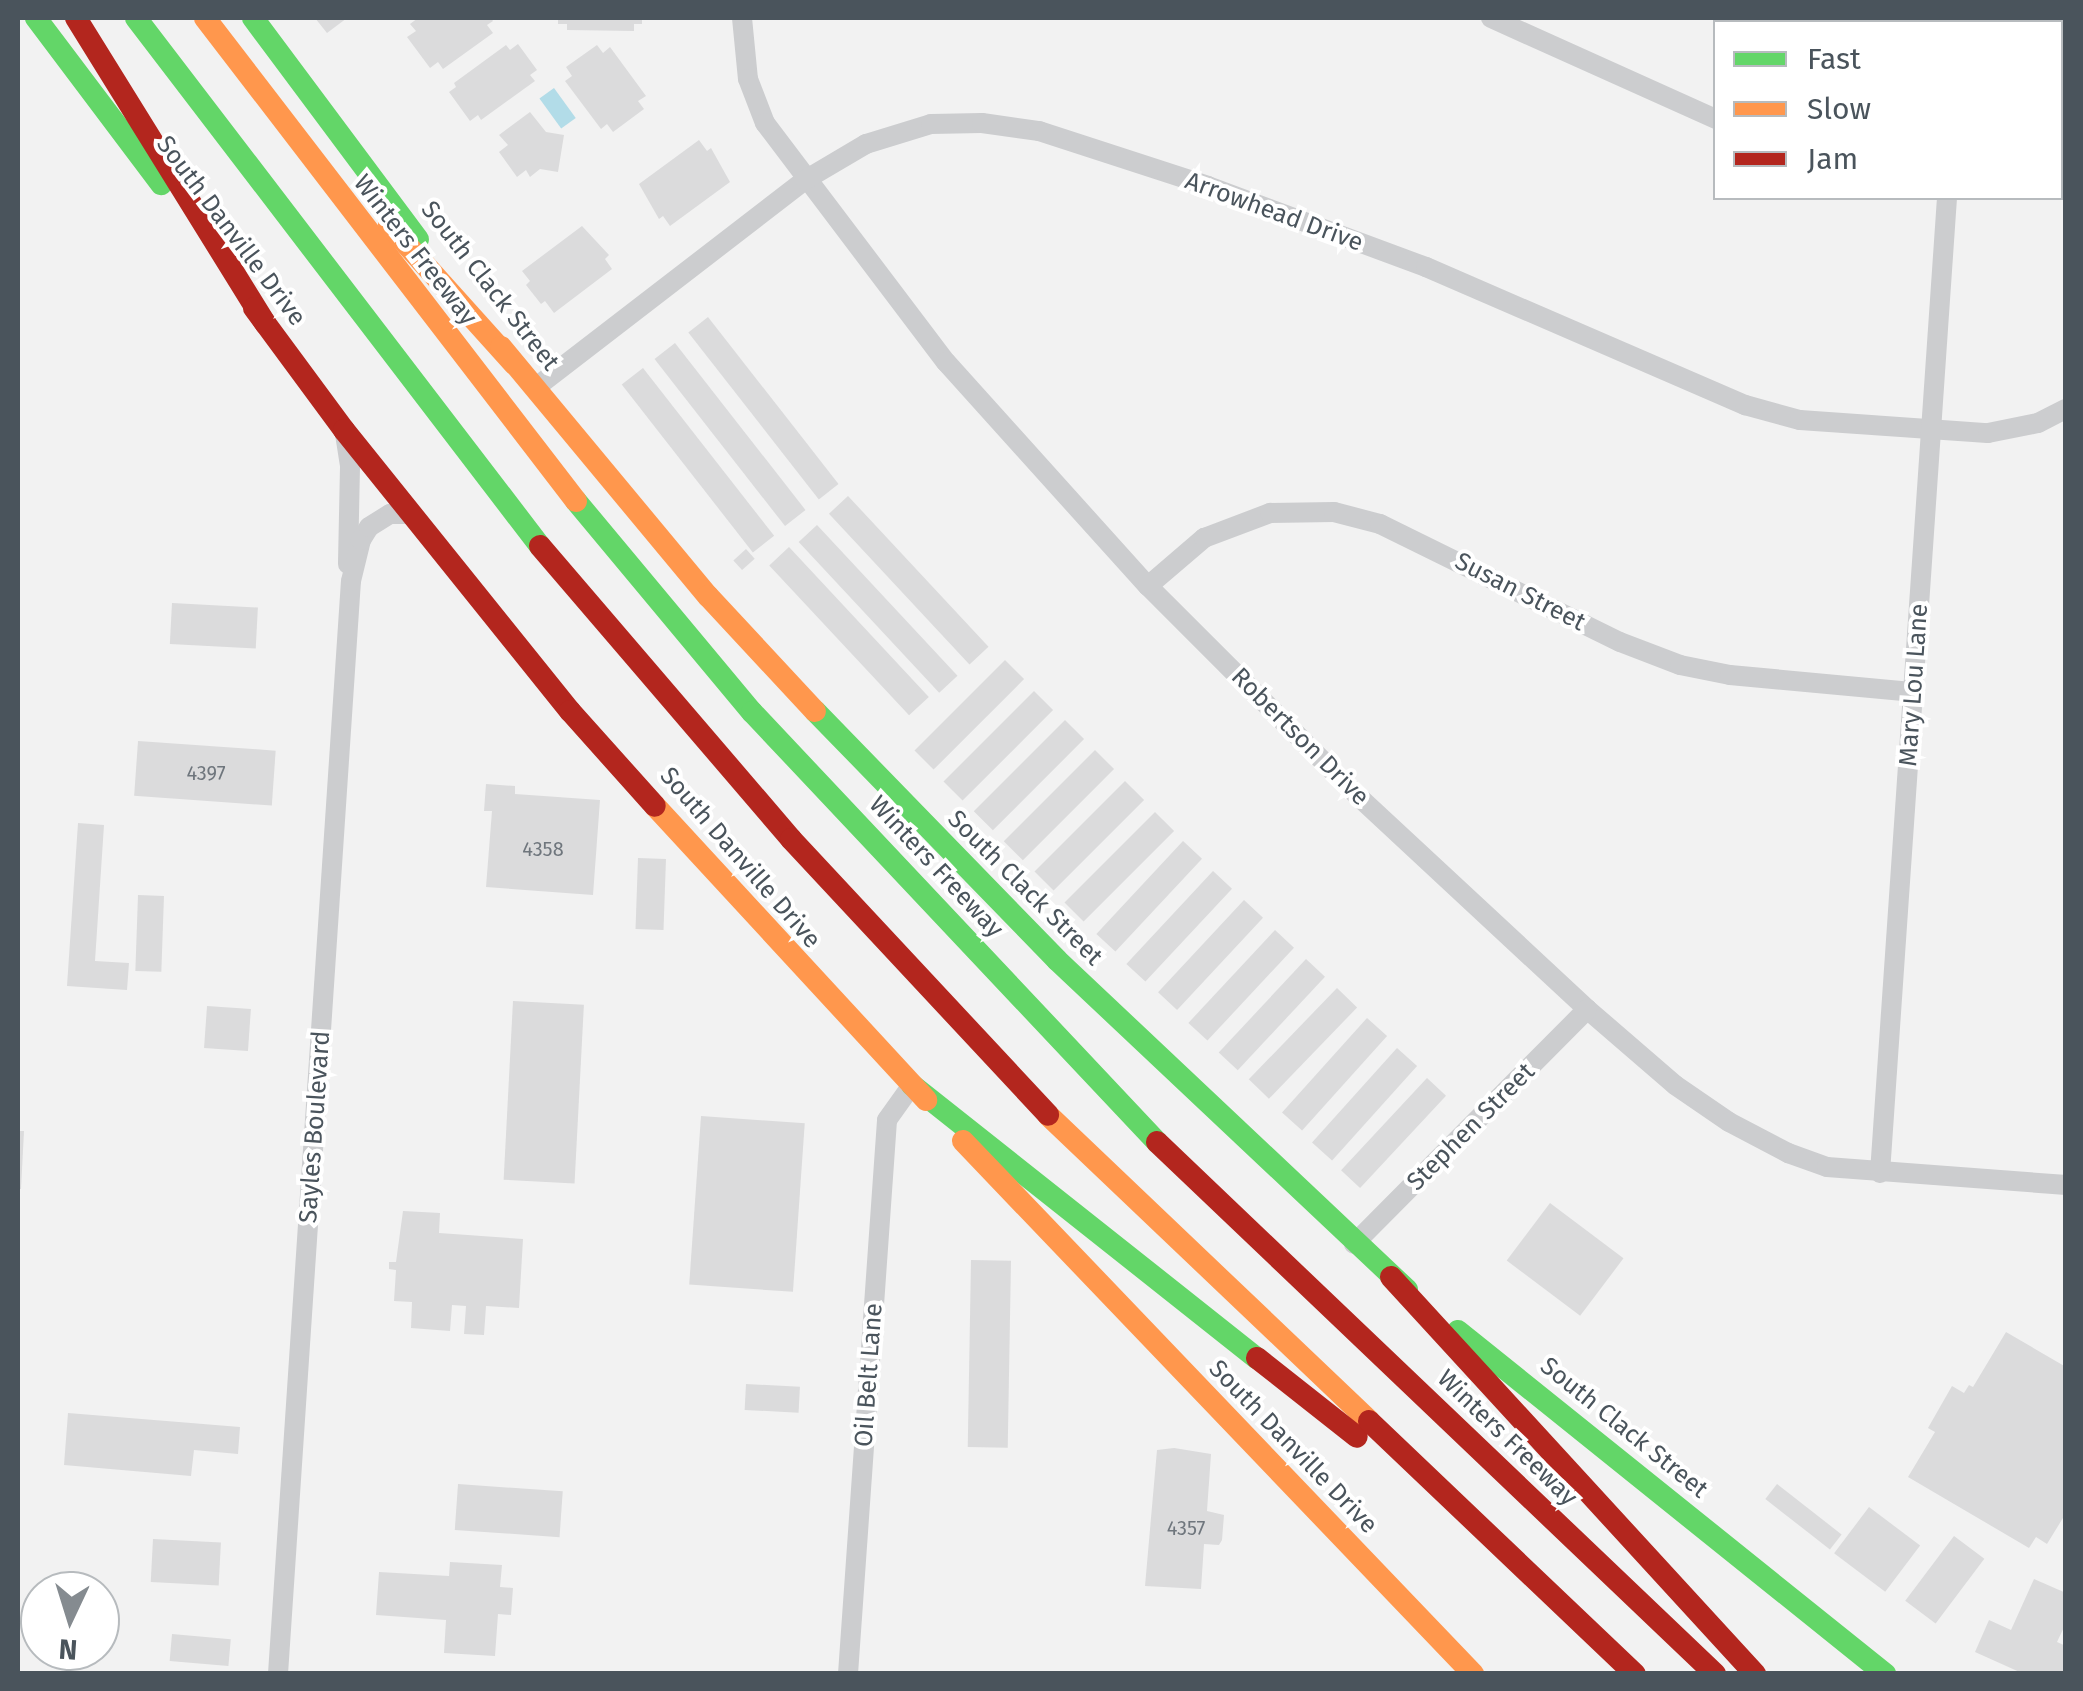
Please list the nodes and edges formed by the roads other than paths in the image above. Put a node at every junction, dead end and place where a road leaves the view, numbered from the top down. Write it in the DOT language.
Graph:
graph roads {
  1 [pos="36,18"];
  2 [pos="76,18"];
  3 [pos="136,18"];
  4 [pos="254,18"];
  5 [pos="742,18"];
  6 [pos="1491,18"];
  7 [pos="211,25"];
  8 [pos="1713,118"];
  9 [pos="805,180"];
  10 [pos="1947,200"];
  11 [pos="266,324"];
  12 [pos="514,364"];
  13 [pos="535,388"];
  14 [pos="2066,409"];
  15 [pos="344,430"];
  16 [pos="1928,430"];
  17 [pos="411,514"];
  18 [pos="351,581"];
  19 [pos="1148,586"];
  20 [pos="1914,692"];
  21 [pos="1587,1009"];
  22 [pos="912,1085"];
  23 [pos="1880,1172"];
  24 [pos="2066,1185"];
  25 [pos="1354,1244"];
  26 [pos="1390,1277"];
  27 [pos="1506,1550"];
  28 [pos="278,1674"];
  29 [pos="848,1674"];
  30 [pos="1473,1674"];
  31 [pos="1635,1674"];
  32 [pos="1714,1674"];
  33 [pos="1754,1674"];
  34 [pos="1884,1674"];
  1 -- 11 [label="main road, South Danville Drive"];
  2 -- 11 [label="main road"];
  3 -- 27 [label="main road"];
  4 -- 12 [label="main road, South Clack Street"];
  5 -- 9 [label="street, Robertson Drive"];
  6 -- 8 [label="street"];
  7 -- 12 [label="main road"];
  7 -- 32 [label="main road, Winters Freeway"];
  9 -- 13 [label="street, Arrowhead Drive"];
  9 -- 16 [label="street, Arrowhead Drive"];
  9 -- 19 [label="street, Robertson Drive"];
  10 -- 16 [label="street, Mary Lou Lane"];
  11 -- 15 [label="main road, South Danville Drive"];
  12 -- 13 [label="main road, South Clack Street"];
  13 -- 25 [label="main road, South Clack Street"];
  14 -- 16 [label="street, Arrowhead Drive"];
  15 -- 17 [label="main road, South Danville Drive"];
  15 -- 18 [label="street, Sayles Boulevard"];
  16 -- 20 [label="street, Mary Lou Lane"];
  17 -- 18 [label="street, Sayles Boulevard"];
  17 -- 22 [label="main road, South Danville Drive"];
  18 -- 28 [label="street, Sayles Boulevard"];
  19 -- 20 [label="street, Susan Street"];
  19 -- 21 [label="street, Robertson Drive"];
  20 -- 23 [label="street, Mary Lou Lane"];
  21 -- 23 [label="street, Robertson Drive"];
  21 -- 25 [label="street, Stephen Street"];
  22 -- 27 [label="main road"];
  22 -- 29 [label="street, Oil Belt Lane"];
  22 -- 30 [label="main road, South Danville Drive"];
  23 -- 24 [label="street, Robertson Drive"];
  25 -- 26 [label="main road, South Clack Street"];
  26 -- 33 [label="main road"];
  26 -- 34 [label="main road, South Clack Street"];
  27 -- 31 [label="main road"];
}
